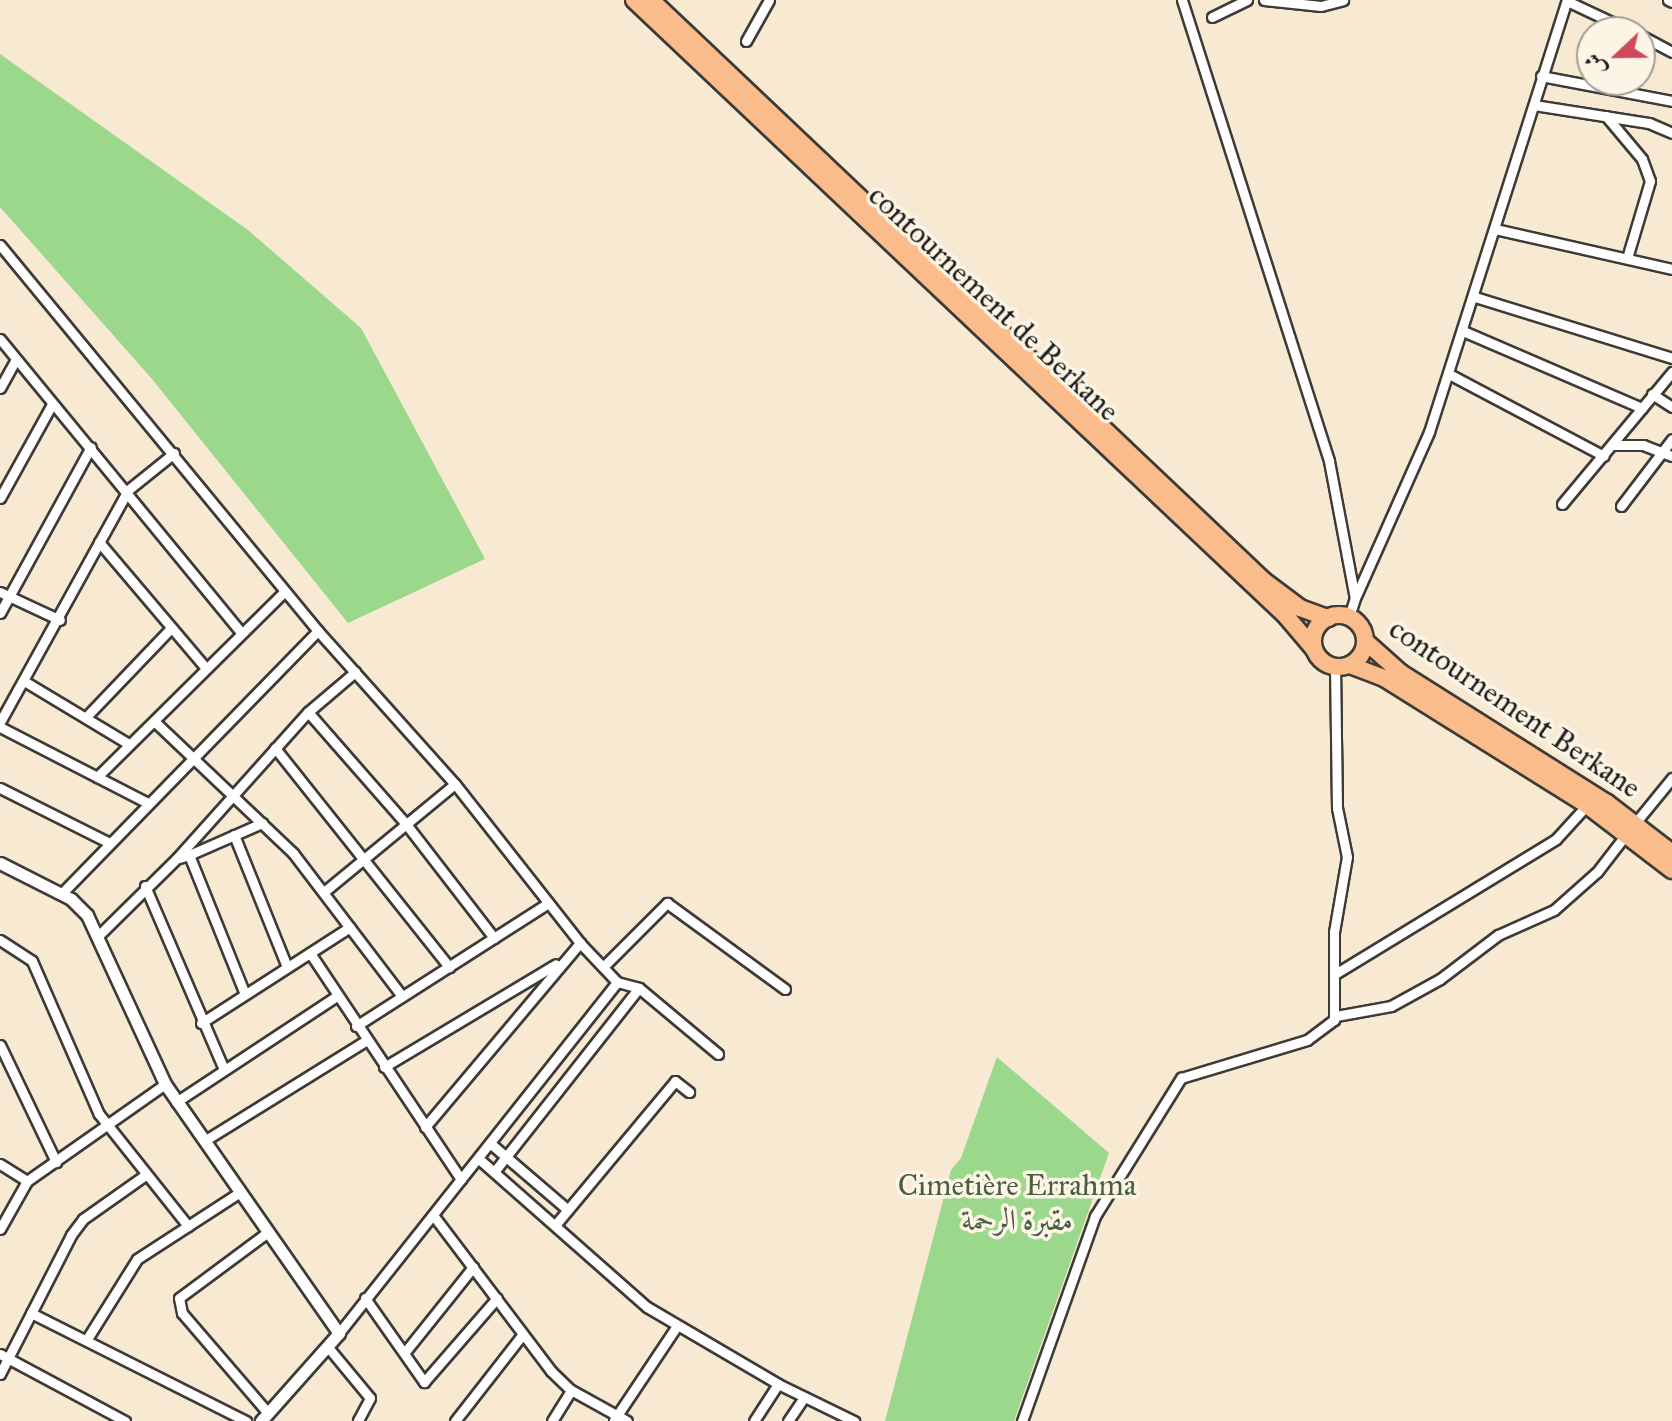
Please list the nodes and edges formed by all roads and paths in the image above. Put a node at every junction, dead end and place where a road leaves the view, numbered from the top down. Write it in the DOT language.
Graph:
graph roads {
  1 [pos="634,0"];
  2 [pos="651,0"];
  3 [pos="769,0"];
  4 [pos="1182,0"];
  5 [pos="1247,0"];
  6 [pos="1264,0"];
  7 [pos="1343,0"];
  8 [pos="1567,0"];
  9 [pos="1600,16"];
  10 [pos="1212,17"];
  11 [pos="746,41"];
  12 [pos="1541,76"];
  13 [pos="1672,101"];
  14 [pos="1534,105"];
  15 [pos="1606,116"];
  16 [pos="1672,133"];
  17 [pos="1495,229"];
  18 [pos="0,245"];
  19 [pos="1627,258"];
  20 [pos="1672,269"];
  21 [pos="1475,297"];
  22 [pos="1463,331"];
  23 [pos="0,339"];
  24 [pos="1672,358"];
  25 [pos="16,359"];
  26 [pos="1672,372"];
  27 [pos="1449,374"];
  28 [pos="0,388"];
  29 [pos="1652,394"];
  30 [pos="52,404"];
  31 [pos="1672,407"];
  32 [pos="1642,408"];
  33 [pos="1672,439"];
  34 [pos="1614,445"];
  35 [pos="91,447"];
  36 [pos="174,453"];
  37 [pos="1668,453"];
  38 [pos="1604,456"];
  39 [pos="128,490"];
  40 [pos="0,498"];
  41 [pos="1562,504"];
  42 [pos="1621,506"];
  43 [pos="99,542"];
  44 [pos="285,591"];
  45 [pos="4,594"];
  46 [pos="1355,598"];
  47 [pos="0,613"];
  48 [pos="1349,617"];
  49 [pos="1328,618"];
  50 [pos="60,620"];
  51 [pos="171,628"];
  52 [pos="318,631"];
  53 [pos="241,632"];
  54 [pos="1365,641"];
  55 [pos="1314,649"];
  56 [pos="1342,666"];
  57 [pos="205,667"];
  58 [pos="355,672"];
  59 [pos="24,681"];
  60 [pos="308,712"];
  61 [pos="86,717"];
  62 [pos="154,721"];
  63 [pos="0,725"];
  64 [pos="129,744"];
  65 [pos="275,748"];
  66 [pos="190,756"];
  67 [pos="97,777"];
  68 [pos="1672,778"];
  69 [pos="455,784"];
  70 [pos="0,788"];
  71 [pos="234,794"];
  72 [pos="146,802"];
  73 [pos="1587,805"];
  74 [pos="262,823"];
  75 [pos="406,824"];
  76 [pos="1631,828"];
  77 [pos="234,835"];
  78 [pos="108,842"];
  79 [pos="1672,853"];
  80 [pos="189,855"];
  81 [pos="364,857"];
  82 [pos="177,858"];
  83 [pos="0,863"];
  84 [pos="1672,870"];
  85 [pos="145,886"];
  86 [pos="325,891"];
  87 [pos="61,894"];
  88 [pos="548,903"];
  89 [pos="350,927"];
  90 [pos="98,936"];
  91 [pos="494,938"];
  92 [pos="0,940"];
  93 [pos="580,943"];
  94 [pos="310,953"];
  95 [pos="563,960"];
  96 [pos="287,967"];
  97 [pos="449,967"];
  98 [pos="603,967"];
  99 [pos="1335,974"];
  100 [pos="617,982"];
  101 [pos="639,988"];
  102 [pos="785,989"];
  103 [pos="245,994"];
  104 [pos="337,996"];
  105 [pos="402,996"];
  106 [pos="1336,1016"];
  107 [pos="201,1023"];
  108 [pos="356,1026"];
  109 [pos="365,1041"];
  110 [pos="0,1045"];
  111 [pos="718,1054"];
  112 [pos="223,1067"];
  113 [pos="384,1067"];
  114 [pos="165,1084"];
  115 [pos="689,1092"];
  116 [pos="176,1102"];
  117 [pos="106,1125"];
  118 [pos="425,1127"];
  119 [pos="204,1141"];
  120 [pos="491,1144"];
  121 [pos="507,1155"];
  122 [pos="479,1159"];
  123 [pos="56,1162"];
  124 [pos="0,1164"];
  125 [pos="494,1172"];
  126 [pos="144,1176"];
  127 [pos="461,1179"];
  128 [pos="27,1181"];
  129 [pos="240,1192"];
  130 [pos="568,1210"];
  131 [pos="433,1215"];
  132 [pos="556,1224"];
  133 [pos="188,1226"];
  134 [pos="0,1229"];
  135 [pos="268,1232"];
  136 [pos="473,1267"];
  137 [pos="365,1298"];
  138 [pos="497,1298"];
  139 [pos="31,1313"];
  140 [pos="677,1326"];
  141 [pos="339,1333"];
  142 [pos="523,1334"];
  143 [pos="87,1339"];
  144 [pos="327,1346"];
  145 [pos="405,1352"];
  146 [pos="4,1356"];
  147 [pos="0,1374"];
  148 [pos="778,1384"];
  149 [pos="571,1390"];
  150 [pos="804,1397"];
  151 [pos="264,1417"];
  152 [pos="619,1419"];
  153 [pos="125,1421"];
  154 [pos="246,1421"];
  155 [pos="358,1421"];
  156 [pos="455,1421"];
  157 [pos="552,1421"];
  158 [pos="754,1421"];
  159 [pos="788,1421"];
  160 [pos="854,1421"];
  161 [pos="1022,1421"];
  1 -- 55 [label="highway, contournement de Berkane"];
  2 -- 49 [label="highway"];
  3 -- 11 [label="street"];
  4 -- 46 [label="street"];
  5 -- 10 [label="street"];
  6 -- 7 [label="street"];
  8 -- 9 [label="street"];
  8 -- 12 [label="street"];
  12 -- 13 [label="street"];
  12 -- 14 [label="street"];
  14 -- 15 [label="street"];
  14 -- 17 [label="street"];
  15 -- 16 [label="street"];
  15 -- 19 [label="street"];
  17 -- 19 [label="street"];
  17 -- 21 [label="street"];
  18 -- 36 [label="street"];
  19 -- 20 [label="street"];
  21 -- 22 [label="street"];
  21 -- 24 [label="street"];
  22 -- 27 [label="street"];
  22 -- 32 [label="street"];
  23 -- 25 [label="street"];
  25 -- 28 [label="street"];
  25 -- 30 [label="street"];
  26 -- 29 [label="street"];
  27 -- 38 [label="street"];
  27 -- 46 [label="street"];
  29 -- 31 [label="street"];
  29 -- 32 [label="street"];
  30 -- 35 [label="street"];
  30 -- 40 [label="street"];
  32 -- 34 [label="street"];
  33 -- 37 [label="street"];
  34 -- 37 [label="street"];
  34 -- 38 [label="street"];
  35 -- 39 [label="street"];
  35 -- 45 [label="street"];
  36 -- 39 [label="street"];
  36 -- 44 [label="street"];
  37 -- 42 [label="street"];
  38 -- 41 [label="street"];
  39 -- 43 [label="street"];
  39 -- 53 [label="street"];
  43 -- 50 [label="street"];
  43 -- 51 [label="street"];
  44 -- 52 [label="street"];
  44 -- 53 [label="street"];
  45 -- 47 [label="street"];
  45 -- 50 [label="street"];
  46 -- 48 [label="street"];
  48 -- 49 [label="highway"];
  48 -- 54 [label="highway"];
  49 -- 55 [label="highway"];
  50 -- 59 [label="street"];
  51 -- 57 [label="street"];
  51 -- 61 [label="street"];
  52 -- 58 [label="street"];
  52 -- 66 [label="street"];
  53 -- 57 [label="street"];
  54 -- 56 [label="highway"];
  54 -- 76 [label="highway, contournement Berkane"];
  55 -- 56 [label="highway"];
  56 -- 73 [label="highway"];
  56 -- 99 [label="street"];
  57 -- 62 [label="street"];
  58 -- 60 [label="street"];
  58 -- 69 [label="street"];
  59 -- 61 [label="street"];
  59 -- 63 [label="street"];
  60 -- 65 [label="street"];
  60 -- 75 [label="street"];
  61 -- 64 [label="street"];
  62 -- 64 [label="street"];
  62 -- 66 [label="street"];
  63 -- 67 [label="street"];
  64 -- 67 [label="street"];
  65 -- 71 [label="street"];
  65 -- 81 [label="street"];
  66 -- 71 [label="street"];
  66 -- 72 [label="street"];
  67 -- 72 [label="street"];
  68 -- 76 [label="street"];
  69 -- 75 [label="street"];
  69 -- 88 [label="street"];
  70 -- 78 [label="street"];
  71 -- 74 [label="street"];
  71 -- 82 [label="street"];
  72 -- 78 [label="street"];
  73 -- 76 [label="highway"];
  73 -- 99 [label="street"];
  74 -- 77 [label="street"];
  74 -- 86 [label="street"];
  75 -- 81 [label="street"];
  75 -- 91 [label="street"];
  76 -- 79 [label="highway, contournement Berkane"];
  76 -- 84 [label="highway"];
  76 -- 106 [label="street"];
  77 -- 80 [label="street"];
  77 -- 96 [label="street"];
  78 -- 87 [label="street"];
  80 -- 82 [label="street"];
  80 -- 103 [label="street"];
  81 -- 86 [label="street"];
  81 -- 97 [label="street"];
  82 -- 85 [label="street"];
  83 -- 87 [label="street"];
  85 -- 90 [label="street"];
  85 -- 107 [label="street"];
  86 -- 89 [label="street"];
  87 -- 90 [label="street"];
  88 -- 91 [label="street"];
  88 -- 93 [label="street"];
  89 -- 94 [label="street"];
  89 -- 105 [label="street"];
  90 -- 114 [label="street"];
  91 -- 97 [label="street"];
  92 -- 117 [label="street"];
  93 -- 95 [label="street"];
  93 -- 98 [label="street"];
  94 -- 96 [label="street"];
  94 -- 104 [label="street"];
  95 -- 113 [label="street"];
  95 -- 118 [label="street"];
  96 -- 103 [label="street"];
  97 -- 105 [label="street"];
  98 -- 100 [label="street"];
  98 -- 102 [label="street"];
  99 -- 106 [label="street"];
  100 -- 101 [label="street"];
  100 -- 120 [label="street"];
  101 -- 111 [label="street"];
  101 -- 121 [label="street"];
  103 -- 107 [label="street"];
  104 -- 108 [label="street"];
  104 -- 112 [label="street"];
  105 -- 108 [label="street"];
  106 -- 161 [label="street"];
  107 -- 112 [label="street"];
  108 -- 109 [label="street"];
  109 -- 113 [label="street"];
  109 -- 119 [label="street"];
  110 -- 123 [label="street"];
  112 -- 116 [label="street"];
  113 -- 118 [label="street"];
  114 -- 116 [label="street"];
  114 -- 117 [label="street"];
  115 -- 130 [label="street"];
  116 -- 119 [label="street"];
  117 -- 123 [label="street"];
  117 -- 126 [label="street"];
  118 -- 127 [label="street"];
  119 -- 129 [label="street"];
  120 -- 121 [label="street"];
  120 -- 122 [label="street"];
  121 -- 125 [label="street"];
  121 -- 130 [label="street"];
  122 -- 125 [label="street"];
  122 -- 127 [label="street"];
  123 -- 128 [label="street"];
  124 -- 128 [label="street"];
  125 -- 132 [label="street"];
  126 -- 133 [label="street"];
  126 -- 139 [label="street"];
  127 -- 131 [label="street"];
  128 -- 134 [label="street"];
  129 -- 133 [label="street"];
  129 -- 135 [label="street"];
  130 -- 132 [label="street"];
  131 -- 136 [label="street"];
  131 -- 137 [label="street"];
  132 -- 140 [label="street"];
  133 -- 143 [label="street"];
  135 -- 141 [label="street"];
  135 -- 151 [label="street"];
  136 -- 138 [label="street"];
  136 -- 145 [label="street"];
  137 -- 141 [label="street"];
  137 -- 145 [label="street"];
  138 -- 142 [label="street"];
  138 -- 145 [label="street"];
  139 -- 143 [label="street"];
  139 -- 146 [label="street"];
  140 -- 148 [label="street"];
  140 -- 152 [label="street"];
  141 -- 144 [label="street"];
  142 -- 149 [label="street"];
  142 -- 156 [label="street"];
  143 -- 154 [label="street"];
  144 -- 151 [label="street"];
  144 -- 155 [label="street"];
  146 -- 147 [label="street"];
  146 -- 153 [label="street"];
  148 -- 150 [label="street"];
  148 -- 158 [label="street"];
  149 -- 152 [label="street"];
  149 -- 157 [label="street"];
  150 -- 159 [label="street"];
  150 -- 160 [label="street"];
}
